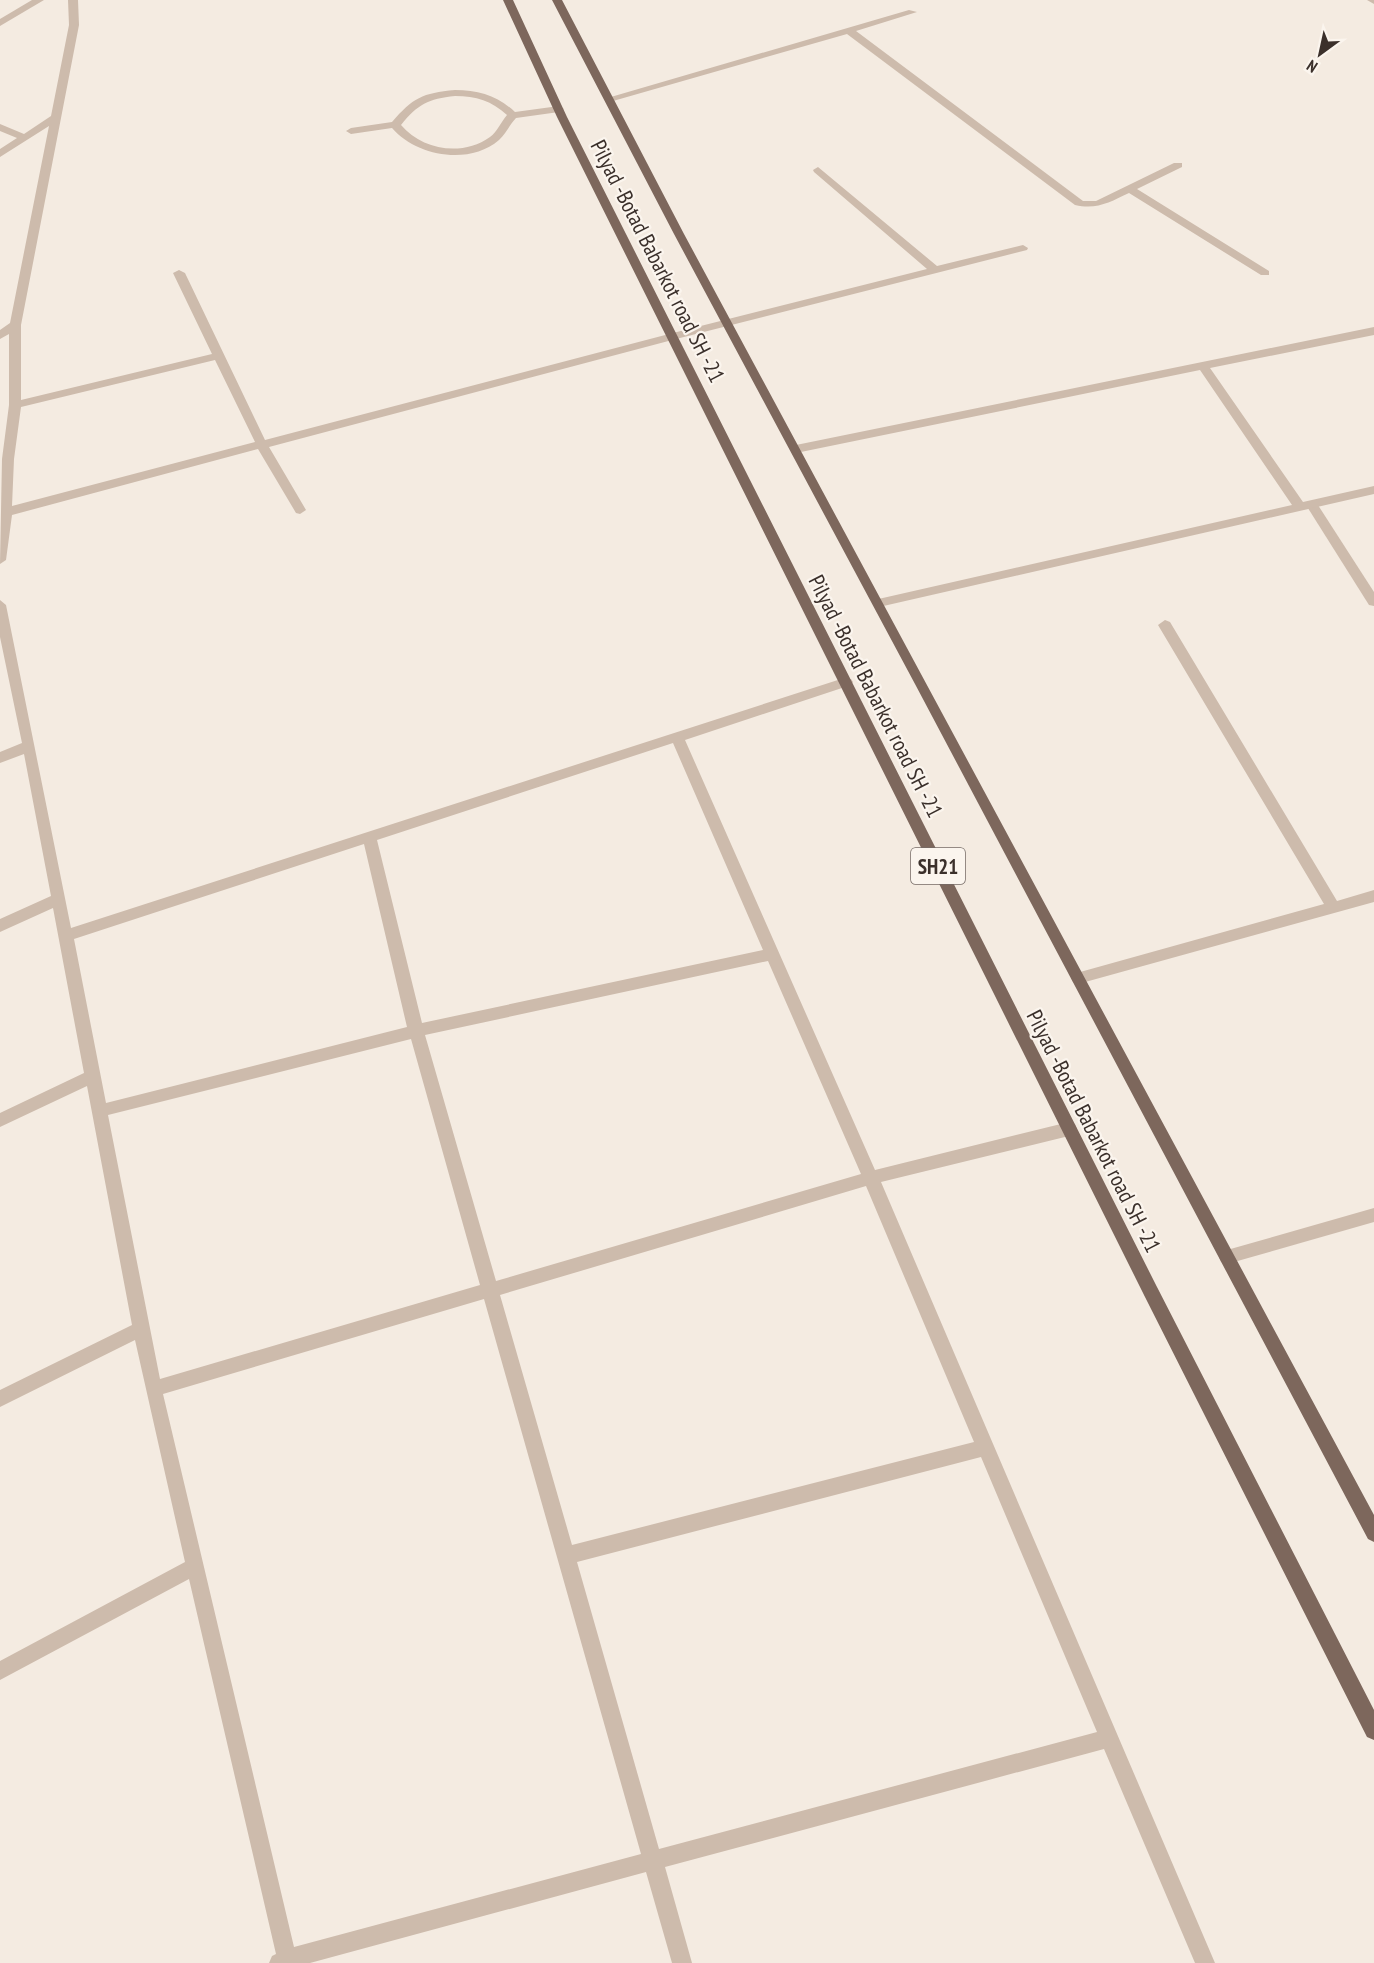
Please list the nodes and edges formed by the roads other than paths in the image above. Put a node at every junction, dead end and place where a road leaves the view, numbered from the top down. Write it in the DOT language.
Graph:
graph roads {
  1 [pos="39,0"];
  2 [pos="73,0"];
  3 [pos="508,0"];
  4 [pos="557,0"];
  5 [pos="912,12"];
  6 [pos="0,23"];
  7 [pos="848,30"];
  8 [pos="609,99"];
  9 [pos="560,109"];
  10 [pos="513,115"];
  11 [pos="56,117"];
  12 [pos="395,125"];
  13 [pos="0,127"];
  14 [pos="351,131"];
  15 [pos="25,138"];
  16 [pos="0,154"];
  17 [pos="1178,165"];
  18 [pos="818,170"];
  19 [pos="1130,189"];
  20 [pos="1023,248"];
  21 [pos="935,270"];
  22 [pos="179,273"];
  23 [pos="1265,273"];
  24 [pos="727,323"];
  25 [pos="15,325"];
  26 [pos="1374,331"];
  27 [pos="0,335"];
  28 [pos="673,336"];
  29 [pos="219,356"];
  30 [pos="1203,366"];
  31 [pos="15,405"];
  32 [pos="262,445"];
  33 [pos="796,449"];
  34 [pos="1374,490"];
  35 [pos="1306,506"];
  36 [pos="300,510"];
  37 [pos="6,512"];
  38 [pos="0,560"];
  39 [pos="1374,602"];
  40 [pos="879,603"];
  41 [pos="0,605"];
  42 [pos="1165,625"];
  43 [pos="846,682"];
  44 [pos="677,737"];
  45 [pos="29,746"];
  46 [pos="0,758"];
  47 [pos="369,837"];
  48 [pos="1374,896"];
  49 [pos="58,899"];
  50 [pos="1333,908"];
  51 [pos="0,926"];
  52 [pos="65,936"];
  53 [pos="773,954"];
  54 [pos="1078,978"];
  55 [pos="416,1031"];
  56 [pos="92,1076"];
  57 [pos="99,1111"];
  58 [pos="0,1120"];
  59 [pos="1069,1129"];
  60 [pos="871,1178"];
  61 [pos="1374,1215"];
  62 [pos="1227,1257"];
  63 [pos="489,1290"];
  64 [pos="141,1329"];
  65 [pos="153,1389"];
  66 [pos="0,1399"];
  67 [pos="986,1447"];
  68 [pos="1374,1533"];
  69 [pos="565,1556"];
  70 [pos="195,1566"];
  71 [pos="0,1671"];
  72 [pos="1374,1730"];
  73 [pos="1109,1738"];
  74 [pos="652,1860"];
  75 [pos="284,1962"];
  76 [pos="682,1963"];
  77 [pos="1204,1963"];
  1 -- 6 [label="street"];
  2 -- 11 [label="street"];
  3 -- 9 [label="main road, Pilyad -Botad Babarkot road SH -21 / SH21"];
  4 -- 8 [label="main road, Pilyad -Botad Babarkot road SH -21"];
  5 -- 7 [label="street"];
  7 -- 8 [label="street"];
  7 -- 19 [label="street"];
  8 -- 24 [label="main road, Pilyad -Botad Babarkot road SH -21"];
  9 -- 10 [label="street"];
  9 -- 28 [label="main road, Pilyad -Botad Babarkot road SH -21 / SH21"];
  10 -- 12 [label="street"];
  10 -- 12 [label="street"];
  11 -- 15 [label="street"];
  11 -- 25 [label="street"];
  12 -- 14 [label="street"];
  13 -- 15 [label="street"];
  15 -- 16 [label="street"];
  17 -- 19 [label="street"];
  18 -- 21 [label="street"];
  19 -- 23 [label="street"];
  20 -- 21 [label="street"];
  21 -- 24 [label="street"];
  22 -- 29 [label="street"];
  24 -- 28 [label="street"];
  24 -- 33 [label="main road, Pilyad -Botad Babarkot road SH -21"];
  25 -- 27 [label="street"];
  25 -- 31 [label="street"];
  26 -- 30 [label="street"];
  28 -- 32 [label="street"];
  28 -- 43 [label="main road, Pilyad -Botad Babarkot road SH -21 / SH21"];
  29 -- 31 [label="street"];
  29 -- 32 [label="street"];
  30 -- 33 [label="street"];
  30 -- 35 [label="street"];
  31 -- 37 [label="street"];
  32 -- 36 [label="street"];
  32 -- 37 [label="street"];
  33 -- 40 [label="main road, Pilyad -Botad Babarkot road SH -21"];
  34 -- 35 [label="street"];
  35 -- 39 [label="street"];
  35 -- 40 [label="street"];
  37 -- 38 [label="street"];
  40 -- 54 [label="main road, Pilyad -Botad Babarkot road SH -21"];
  41 -- 45 [label="street"];
  42 -- 50 [label="street"];
  43 -- 44 [label="street"];
  43 -- 59 [label="main road, Pilyad -Botad Babarkot road SH -21 / SH21"];
  44 -- 47 [label="street"];
  44 -- 53 [label="street"];
  45 -- 46 [label="street"];
  45 -- 49 [label="street"];
  47 -- 52 [label="street"];
  47 -- 55 [label="street"];
  48 -- 50 [label="street"];
  49 -- 51 [label="street"];
  49 -- 52 [label="street"];
  50 -- 54 [label="street"];
  52 -- 56 [label="street"];
  53 -- 55 [label="street"];
  53 -- 60 [label="street"];
  54 -- 62 [label="main road, Pilyad -Botad Babarkot road SH -21"];
  55 -- 57 [label="street"];
  55 -- 63 [label="street"];
  56 -- 57 [label="street"];
  56 -- 58 [label="street"];
  57 -- 64 [label="street"];
  59 -- 60 [label="street"];
  59 -- 72 [label="main road, Pilyad -Botad Babarkot road SH -21 / SH21"];
  60 -- 63 [label="street"];
  60 -- 67 [label="street"];
  61 -- 62 [label="street"];
  62 -- 68 [label="main road, Pilyad -Botad Babarkot road SH -21"];
  63 -- 65 [label="street"];
  63 -- 69 [label="street"];
  64 -- 65 [label="street"];
  64 -- 66 [label="street"];
  65 -- 70 [label="street"];
  67 -- 69 [label="street"];
  67 -- 73 [label="street"];
  69 -- 74 [label="street"];
  70 -- 71 [label="street"];
  70 -- 75 [label="street"];
  73 -- 74 [label="street"];
  73 -- 77 [label="street"];
  74 -- 75 [label="street"];
  74 -- 76 [label="street"];
}
